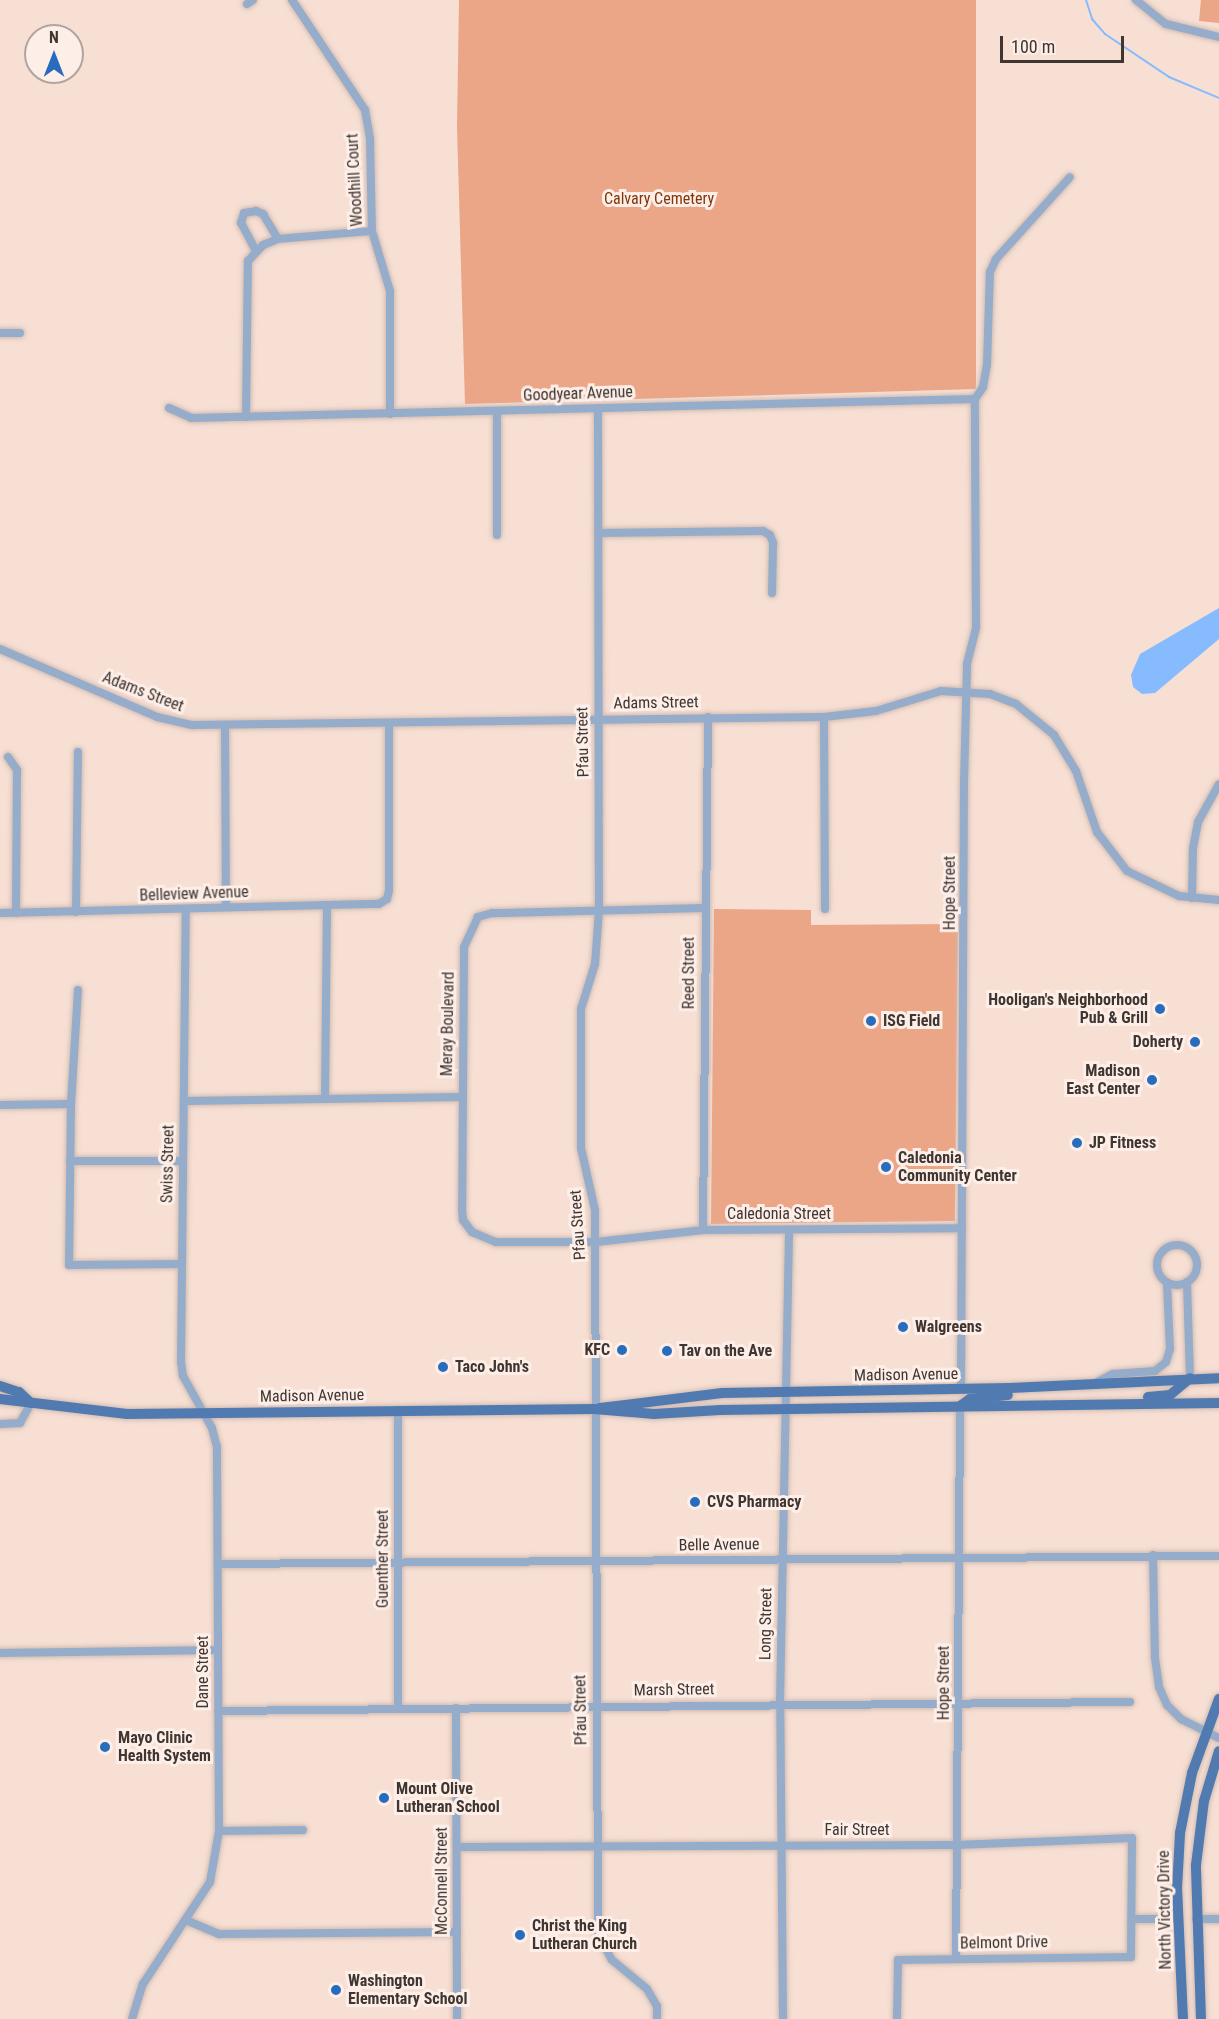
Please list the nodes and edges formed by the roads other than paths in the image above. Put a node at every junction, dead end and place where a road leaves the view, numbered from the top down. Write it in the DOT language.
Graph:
graph roads {
  1 [pos="292,0"];
  2 [pos="1136,0"];
  3 [pos="1219,37"];
  4 [pos="1070,177"];
  5 [pos="372,231"];
  6 [pos="278,239"];
  7 [pos="256,251"];
  8 [pos="0,333"];
  9 [pos="20,333"];
  10 [pos="975,399"];
  11 [pos="169,408"];
  12 [pos="598,409"];
  13 [pos="497,412"];
  14 [pos="390,414"];
  15 [pos="246,417"];
  16 [pos="598,533"];
  17 [pos="497,535"];
  18 [pos="772,593"];
  19 [pos="0,649"];
  20 [pos="967,690"];
  21 [pos="708,717"];
  22 [pos="824,717"];
  23 [pos="598,719"];
  24 [pos="389,723"];
  25 [pos="225,725"];
  26 [pos="78,752"];
  27 [pos="8,757"];
  28 [pos="1219,784"];
  29 [pos="1192,898"];
  30 [pos="1219,900"];
  31 [pos="327,905"];
  32 [pos="226,906"];
  33 [pos="704,908"];
  34 [pos="825,909"];
  35 [pos="186,910"];
  36 [pos="599,910"];
  37 [pos="76,912"];
  38 [pos="0,913"];
  39 [pos="16,913"];
  40 [pos="78,990"];
  41 [pos="462,1097"];
  42 [pos="325,1099"];
  43 [pos="184,1101"];
  44 [pos="71,1104"];
  45 [pos="0,1105"];
  46 [pos="70,1161"];
  47 [pos="182,1161"];
  48 [pos="962,1228"];
  49 [pos="703,1230"];
  50 [pos="789,1230"];
  51 [pos="596,1242"];
  52 [pos="182,1264"];
  53 [pos="1187,1282"];
  54 [pos="1167,1283"];
  55 [pos="1190,1378"];
  56 [pos="1219,1378"];
  57 [pos="1097,1382"];
  58 [pos="0,1386"];
  59 [pos="1055,1386"];
  60 [pos="961,1389"];
  61 [pos="785,1392"];
  62 [pos="0,1400"];
  63 [pos="31,1403"];
  64 [pos="1219,1403"];
  65 [pos="1040,1405"];
  66 [pos="960,1407"];
  67 [pos="594,1409"];
  68 [pos="784,1409"];
  69 [pos="398,1410"];
  70 [pos="203,1412"];
  71 [pos="0,1424"];
  72 [pos="1154,1555"];
  73 [pos="958,1556"];
  74 [pos="1219,1556"];
  75 [pos="782,1559"];
  76 [pos="594,1561"];
  77 [pos="398,1562"];
  78 [pos="218,1564"];
  79 [pos="218,1650"];
  80 [pos="0,1653"];
  81 [pos="1219,1699"];
  82 [pos="959,1702"];
  83 [pos="1130,1702"];
  84 [pos="780,1703"];
  85 [pos="596,1706"];
  86 [pos="398,1708"];
  87 [pos="456,1708"];
  88 [pos="218,1711"];
  89 [pos="1205,1731"];
  90 [pos="1219,1738"];
  91 [pos="1219,1751"];
  92 [pos="303,1830"];
  93 [pos="219,1831"];
  94 [pos="957,1845"];
  95 [pos="598,1846"];
  96 [pos="782,1846"];
  97 [pos="457,1847"];
  98 [pos="1177,1867"];
  99 [pos="1133,1919"];
  100 [pos="1178,1919"];
  101 [pos="1196,1919"];
  102 [pos="1219,1919"];
  103 [pos="188,1921"];
  104 [pos="457,1932"];
  105 [pos="956,1958"];
  106 [pos="132,2019"];
  107 [pos="457,2019"];
  108 [pos="657,2019"];
  109 [pos="783,2019"];
  110 [pos="897,2019"];
  111 [pos="1183,2019"];
  112 [pos="1202,2019"];
  1 -- 5 [label="street, Woodhill Court"];
  2 -- 3 [label="street"];
  4 -- 10 [label="street"];
  5 -- 6 [label="street"];
  5 -- 14 [label="street, Woodhill Court"];
  6 -- 7 [label="street"];
  6 -- 7 [label="street"];
  7 -- 15 [label="street"];
  8 -- 9 [label="street"];
  10 -- 12 [label="street, Goodyear Avenue"];
  10 -- 20 [label="street, Hope Street"];
  11 -- 15 [label="street, Goodyear Avenue"];
  12 -- 13 [label="street, Goodyear Avenue"];
  12 -- 16 [label="street, Pfau Street"];
  13 -- 14 [label="street, Goodyear Avenue"];
  13 -- 17 [label="street"];
  14 -- 15 [label="street, Goodyear Avenue"];
  16 -- 18 [label="street"];
  16 -- 23 [label="street, Pfau Street"];
  19 -- 25 [label="street, Adams Street"];
  20 -- 22 [label="street, Adams Street"];
  20 -- 29 [label="street, Adams Street"];
  20 -- 48 [label="street, Hope Street"];
  21 -- 22 [label="street, Adams Street"];
  21 -- 23 [label="street, Adams Street"];
  21 -- 33 [label="street, Reed Street"];
  22 -- 34 [label="street"];
  23 -- 24 [label="street, Adams Street"];
  23 -- 36 [label="street, Pfau Street"];
  24 -- 25 [label="street, Adams Street"];
  24 -- 31 [label="street, Belleview Avenue"];
  25 -- 32 [label="street"];
  26 -- 37 [label="street"];
  27 -- 39 [label="street"];
  28 -- 29 [label="street"];
  29 -- 30 [label="street, Adams Street"];
  31 -- 32 [label="street, Belleview Avenue"];
  31 -- 42 [label="street"];
  32 -- 35 [label="street, Belleview Avenue"];
  33 -- 36 [label="street, Meray Boulevard"];
  33 -- 49 [label="street, Reed Street"];
  35 -- 37 [label="street, Belleview Avenue"];
  35 -- 43 [label="street, Swiss Street"];
  36 -- 41 [label="street, Meray Boulevard"];
  36 -- 51 [label="street, Pfau Street"];
  37 -- 39 [label="street, Belleview Avenue"];
  38 -- 39 [label="street, Belleview Avenue"];
  40 -- 44 [label="street"];
  41 -- 42 [label="street"];
  41 -- 51 [label="street, Meray Boulevard"];
  42 -- 43 [label="street"];
  43 -- 47 [label="street, Swiss Street"];
  44 -- 45 [label="street"];
  44 -- 46 [label="street"];
  46 -- 47 [label="street"];
  46 -- 52 [label="street"];
  47 -- 52 [label="street, Swiss Street"];
  48 -- 50 [label="street, Caledonia Street"];
  48 -- 60 [label="street, Hope Street"];
  49 -- 50 [label="street, Caledonia Street"];
  49 -- 51 [label="street, Caledonia Street"];
  50 -- 61 [label="street, Long Street"];
  51 -- 67 [label="street, Pfau Street"];
  52 -- 70 [label="street, Swiss Street"];
  53 -- 54 [label="street"];
  53 -- 54 [label="street"];
  53 -- 55 [label="street"];
  54 -- 57 [label="street"];
  55 -- 56 [label="main road, Madison Avenue"];
  55 -- 57 [label="main road, Madison Avenue"];
  55 -- 65 [label="main road"];
  57 -- 59 [label="main road, Madison Avenue"];
  58 -- 63 [label="main road, Madison Avenue"];
  59 -- 60 [label="main road, Madison Avenue"];
  59 -- 66 [label="main road"];
  60 -- 61 [label="main road, Madison Avenue"];
  61 -- 67 [label="main road, Madison Avenue"];
  61 -- 68 [label="street, Long Street"];
  62 -- 63 [label="main road, Madison Avenue"];
  63 -- 70 [label="main road, Madison Avenue"];
  63 -- 71 [label="street"];
  64 -- 65 [label="main road, Madison Avenue"];
  65 -- 66 [label="main road, Madison Avenue"];
  66 -- 68 [label="main road, Madison Avenue"];
  66 -- 73 [label="street, Hope Street"];
  67 -- 68 [label="main road, Madison Avenue"];
  67 -- 69 [label="main road, Madison Avenue"];
  67 -- 76 [label="street, Pfau Street"];
  68 -- 75 [label="street, Long Street"];
  69 -- 70 [label="main road, Madison Avenue"];
  69 -- 77 [label="street, Guenther Street"];
  70 -- 78 [label="street, Dane Street"];
  72 -- 73 [label="street, Belle Avenue"];
  72 -- 74 [label="street, Belle Avenue"];
  72 -- 89 [label="street"];
  73 -- 75 [label="street, Belle Avenue"];
  73 -- 82 [label="street, Hope Street"];
  75 -- 76 [label="street, Belle Avenue"];
  75 -- 84 [label="street, Long Street"];
  76 -- 77 [label="street, Belle Avenue"];
  76 -- 85 [label="street, Pfau Street"];
  77 -- 78 [label="street, Belle Avenue"];
  77 -- 86 [label="street, Guenther Street"];
  78 -- 79 [label="street, Dane Street"];
  79 -- 80 [label="street"];
  79 -- 88 [label="street, Dane Street"];
  81 -- 89 [label="main road, North Victory Drive"];
  82 -- 83 [label="street, Marsh Street"];
  82 -- 84 [label="street, Marsh Street"];
  82 -- 94 [label="street, Hope Street"];
  84 -- 85 [label="street, Marsh Street"];
  84 -- 96 [label="street, Long Street"];
  85 -- 87 [label="street, Marsh Street"];
  85 -- 95 [label="street, Pfau Street"];
  86 -- 87 [label="street, Marsh Street"];
  86 -- 88 [label="street, Marsh Street"];
  87 -- 97 [label="street, McConnell Street"];
  88 -- 93 [label="street, Dane Street"];
  89 -- 90 [label="street"];
  89 -- 98 [label="main road, North Victory Drive"];
  91 -- 101 [label="main road, North Victory Drive"];
  92 -- 93 [label="street"];
  93 -- 103 [label="street, Dane Street"];
  94 -- 96 [label="street, Fair Street"];
  94 -- 99 [label="street, Fair Street"];
  94 -- 105 [label="street, Hope Street"];
  95 -- 96 [label="street, Fair Street"];
  95 -- 97 [label="street, Fair Street"];
  95 -- 108 [label="street, Pfau Street"];
  96 -- 109 [label="street, Long Street"];
  97 -- 104 [label="street, McConnell Street"];
  98 -- 100 [label="main road, North Victory Drive"];
  98 -- 101 [label="main road"];
  99 -- 100 [label="street"];
  99 -- 105 [label="street, Belmont Drive"];
  100 -- 111 [label="main road, North Victory Drive"];
  101 -- 102 [label="street"];
  101 -- 112 [label="main road, North Victory Drive"];
  103 -- 104 [label="street"];
  103 -- 106 [label="street, Dane Street"];
  104 -- 107 [label="street, McConnell Street"];
  105 -- 110 [label="street, Belmont Drive"];
}
